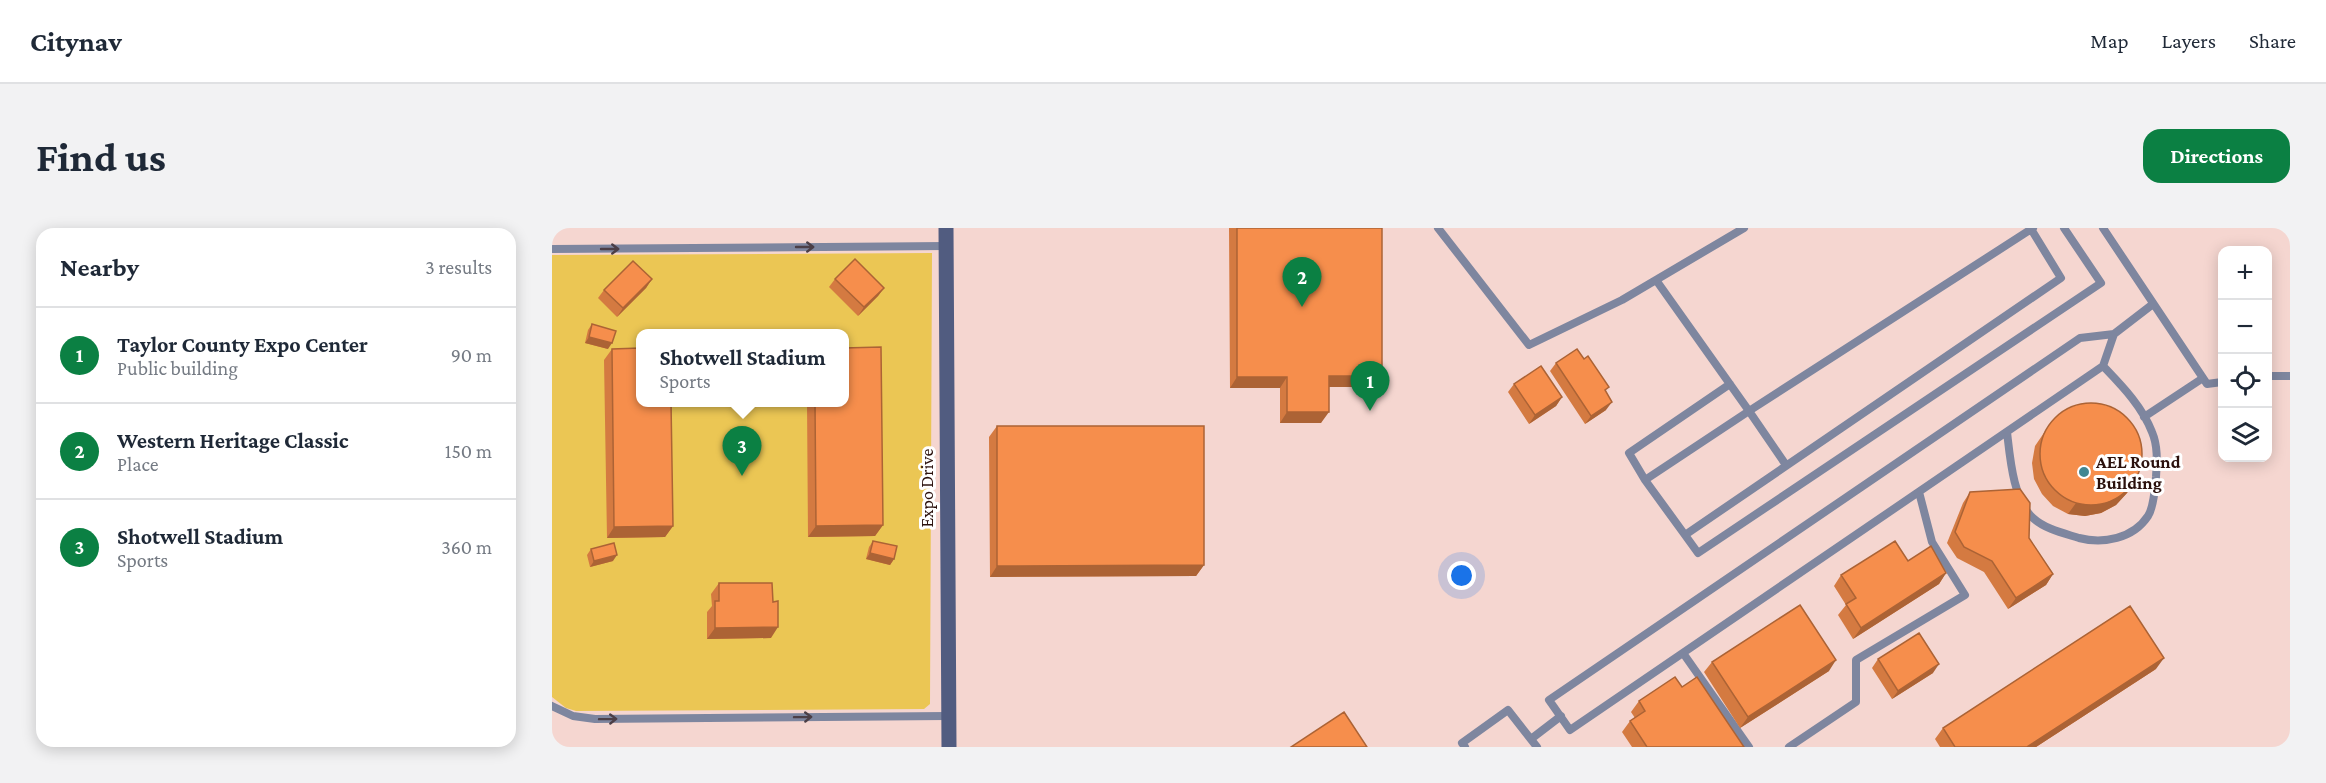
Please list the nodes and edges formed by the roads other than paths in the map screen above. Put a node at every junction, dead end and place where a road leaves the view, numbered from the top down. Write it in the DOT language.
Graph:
graph roads {
  1 [pos="946,228"];
  2 [pos="1438,228"];
  3 [pos="1744,228"];
  4 [pos="2032,228"];
  5 [pos="2064,228"];
  6 [pos="2103,228"];
  7 [pos="946,246"];
  8 [pos="552,249"];
  9 [pos="1656,280"];
  10 [pos="2153,304"];
  11 [pos="2114,334"];
  12 [pos="2103,366"];
  13 [pos="2272,376"];
  14 [pos="2290,376"];
  15 [pos="2202,378"];
  16 [pos="2218,383"];
  17 [pos="1730,384"];
  18 [pos="1749,411"];
  19 [pos="2144,417"];
  20 [pos="2007,432"];
  21 [pos="1786,465"];
  22 [pos="1645,480"];
  23 [pos="1919,492"];
  24 [pos="1684,535"];
  25 [pos="1683,653"];
  26 [pos="552,706"];
  27 [pos="947,716"];
  28 [pos="1561,717"];
  29 [pos="1531,739"];
  30 [pos="950,747"];
  31 [pos="1465,747"];
  32 [pos="1537,747"];
  33 [pos="1749,747"];
  34 [pos="1789,747"];
  1 -- 7 [label="street, Expo Drive"];
  2 -- 9 [label="lane"];
  3 -- 9 [label="lane"];
  4 -- 18 [label="lane"];
  4 -- 21 [label="lane"];
  5 -- 24 [label="lane"];
  6 -- 10 [label="lane"];
  8 -- 7 [label="lane, one-way"];
  7 -- 27 [label="street, Expo Drive"];
  9 -- 17 [label="lane"];
  10 -- 11 [label="lane"];
  10 -- 15 [label="lane"];
  11 -- 12 [label="lane"];
  11 -- 28 [label="lane"];
  12 -- 19 [label="lane"];
  12 -- 20 [label="lane"];
  13 -- 14 [label="lane"];
  15 -- 16 [label="lane"];
  15 -- 19 [label="lane"];
  17 -- 18 [label="lane"];
  17 -- 22 [label="lane"];
  18 -- 21 [label="lane"];
  18 -- 22 [label="lane"];
  19 -- 20 [label="lane"];
  20 -- 23 [label="lane"];
  21 -- 24 [label="lane"];
  22 -- 24 [label="lane"];
  23 -- 25 [label="lane"];
  23 -- 34 [label="lane"];
  25 -- 28 [label="lane"];
  25 -- 33 [label="lane"];
  26 -- 27 [label="lane, one-way"];
  27 -- 30 [label="street, Expo Drive"];
  28 -- 29 [label="lane"];
  29 -- 31 [label="lane"];
  29 -- 32 [label="lane"];
}
